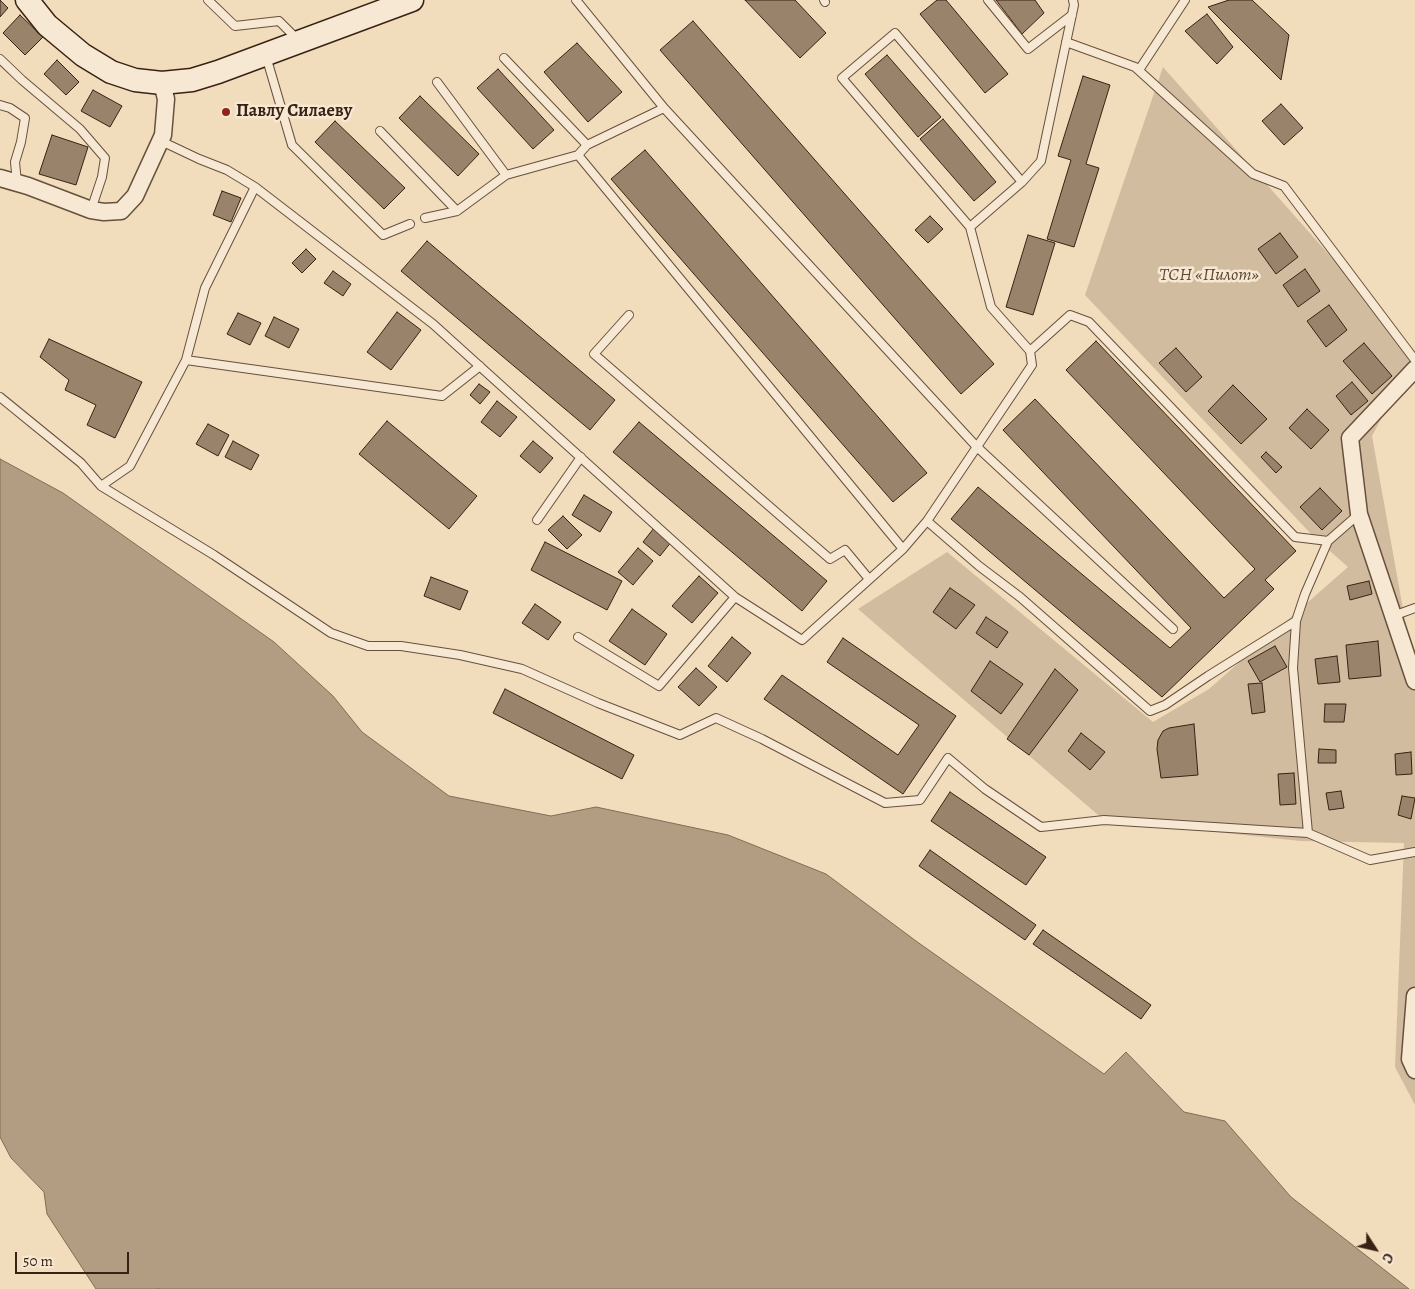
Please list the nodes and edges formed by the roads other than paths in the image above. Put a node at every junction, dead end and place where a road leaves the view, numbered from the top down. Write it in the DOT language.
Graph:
graph roads {
  1 [pos="27,0"];
  2 [pos="208,0"];
  3 [pos="412,0"];
  4 [pos="576,0"];
  5 [pos="988,0"];
  6 [pos="1073,0"];
  7 [pos="1186,0"];
  8 [pos="1072,15"];
  9 [pos="300,42"];
  10 [pos="1066,42"];
  11 [pos="265,54"];
  12 [pos="504,58"];
  13 [pos="0,59"];
  14 [pos="1139,70"];
  15 [pos="437,82"];
  16 [pos="162,83"];
  17 [pos="0,105"];
  18 [pos="664,108"];
  19 [pos="380,131"];
  20 [pos="161,141"];
  21 [pos="587,144"];
  22 [pos="578,155"];
  23 [pos="506,174"];
  24 [pos="0,178"];
  25 [pos="1022,182"];
  26 [pos="17,183"];
  27 [pos="255,187"];
  28 [pos="91,210"];
  29 [pos="457,211"];
  30 [pos="426,218"];
  31 [pos="410,224"];
  32 [pos="970,227"];
  33 [pos="629,315"];
  34 [pos="1030,351"];
  35 [pos="186,360"];
  36 [pos="1415,360"];
  37 [pos="480,366"];
  38 [pos="1415,369"];
  39 [pos="0,397"];
  40 [pos="976,446"];
  41 [pos="581,457"];
  42 [pos="101,486"];
  43 [pos="1359,514"];
  44 [pos="537,520"];
  45 [pos="927,521"];
  46 [pos="1328,541"];
  47 [pos="903,549"];
  48 [pos="869,579"];
  49 [pos="735,597"];
  50 [pos="1415,608"];
  51 [pos="1393,616"];
  52 [pos="1296,621"];
  53 [pos="1173,629"];
  54 [pos="578,637"];
  55 [pos="1415,681"];
  56 [pos="1308,833"];
  57 [pos="1415,852"];
  58 [pos="1415,996"];
  59 [pos="1415,1070"];
  1 -- 16 [label="main road"];
  2 -- 9 [label="lane"];
  3 -- 9 [label="main road"];
  4 -- 18 [label="lane"];
  5 -- 8 [label="lane"];
  6 -- 8 [label="lane"];
  7 -- 14 [label="lane"];
  8 -- 10 [label="lane"];
  9 -- 11 [label="main road"];
  10 -- 14 [label="lane"];
  10 -- 25 [label="lane"];
  11 -- 16 [label="main road"];
  11 -- 31 [label="lane"];
  12 -- 21 [label="lane"];
  13 -- 28 [label="lane"];
  14 -- 36 [label="lane"];
  15 -- 23 [label="lane"];
  16 -- 20 [label="street"];
  17 -- 26 [label="lane"];
  18 -- 21 [label="lane"];
  18 -- 40 [label="lane"];
  19 -- 29 [label="lane"];
  20 -- 27 [label="lane"];
  20 -- 28 [label="street"];
  21 -- 22 [label="lane"];
  22 -- 23 [label="lane"];
  22 -- 47 [label="lane"];
  23 -- 29 [label="lane"];
  24 -- 26 [label="street"];
  25 -- 32 [label="lane"];
  25 -- 32 [label="lane"];
  26 -- 28 [label="street"];
  27 -- 35 [label="lane"];
  27 -- 37 [label="lane"];
  29 -- 30 [label="lane"];
  32 -- 34 [label="lane"];
  33 -- 48 [label="lane"];
  34 -- 40 [label="lane"];
  34 -- 46 [label="lane"];
  35 -- 37 [label="lane"];
  35 -- 42 [label="lane"];
  37 -- 41 [label="lane"];
  38 -- 43 [label="street"];
  39 -- 42 [label="lane"];
  40 -- 45 [label="lane"];
  40 -- 53 [label="lane"];
  41 -- 44 [label="lane"];
  41 -- 49 [label="lane"];
  42 -- 56 [label="lane"];
  43 -- 46 [label="lane"];
  43 -- 51 [label="street"];
  45 -- 47 [label="lane"];
  45 -- 52 [label="lane"];
  46 -- 52 [label="lane"];
  47 -- 48 [label="lane"];
  48 -- 49 [label="lane"];
  49 -- 54 [label="lane"];
  50 -- 51 [label="lane"];
  51 -- 55 [label="street"];
  52 -- 56 [label="lane"];
  56 -- 57 [label="lane"];
  58 -- 59 [label="street"];
}
